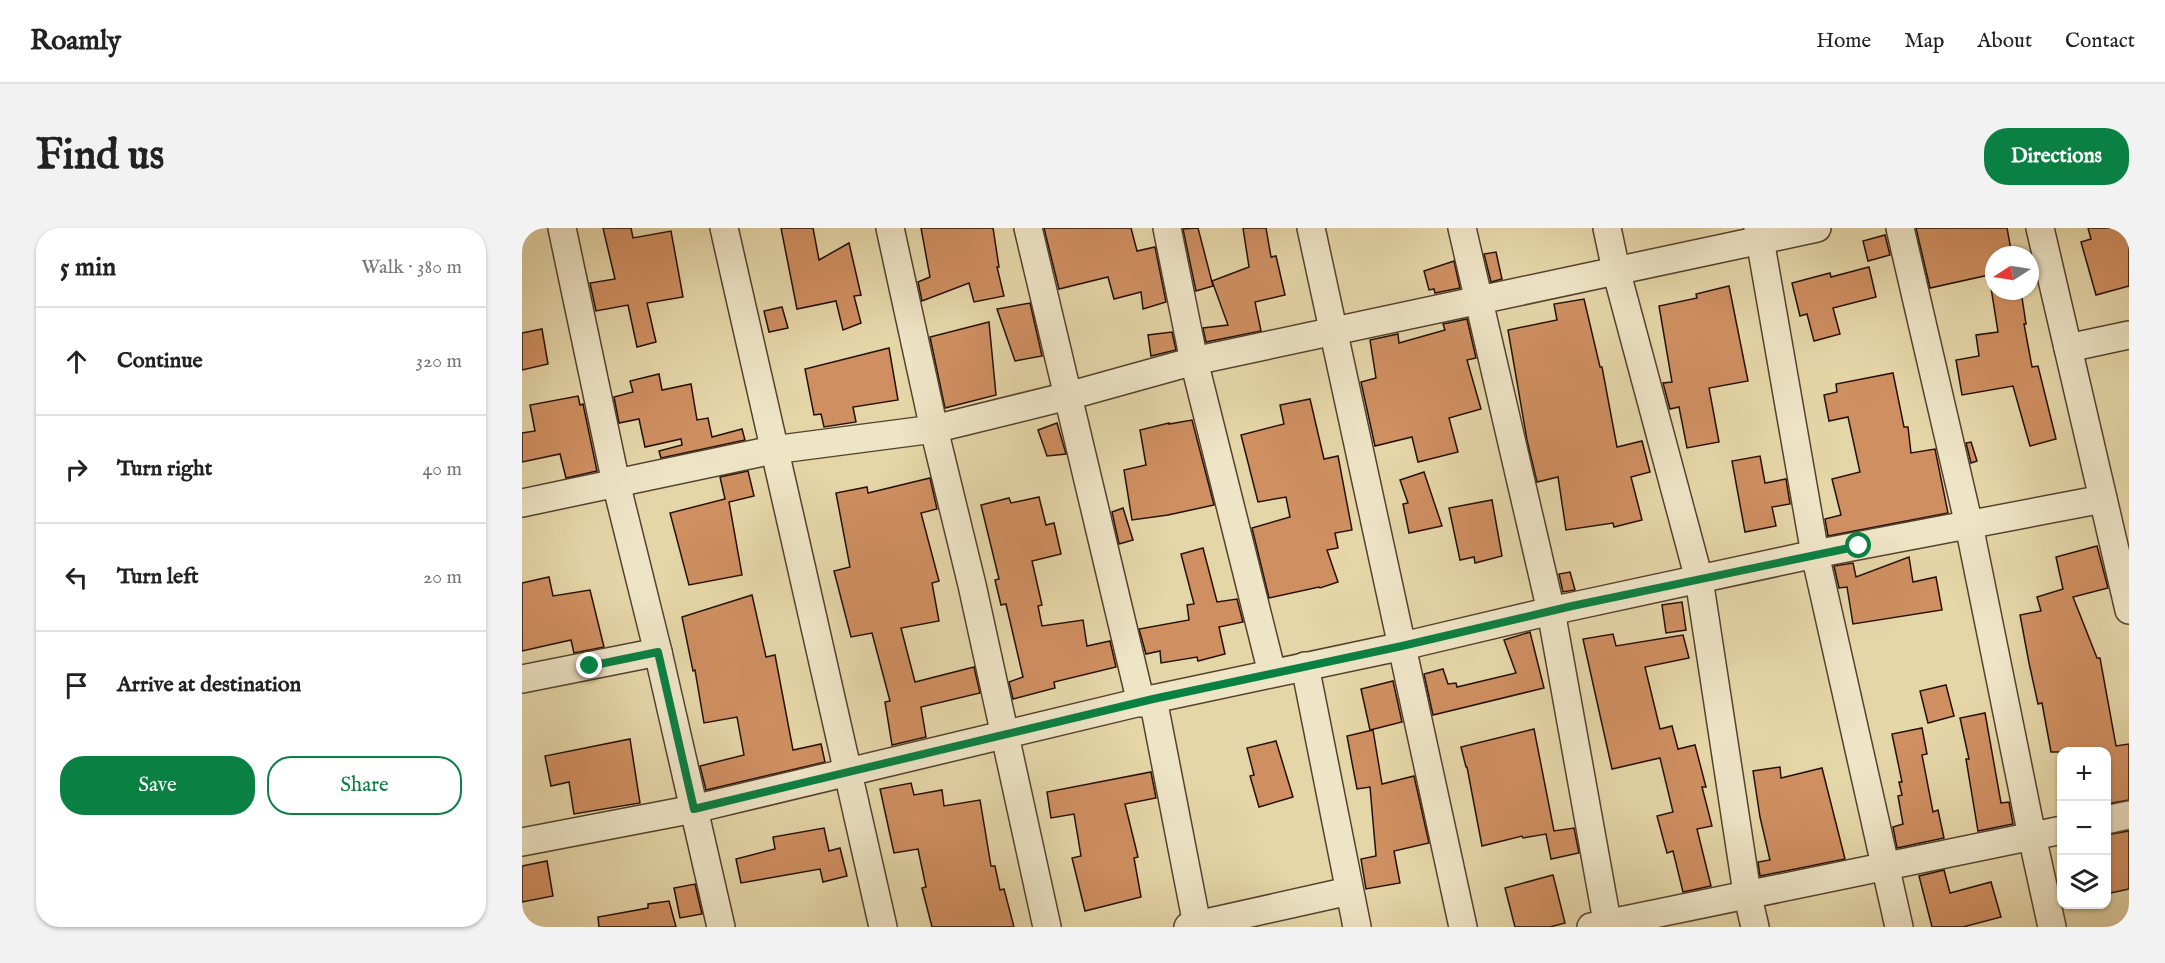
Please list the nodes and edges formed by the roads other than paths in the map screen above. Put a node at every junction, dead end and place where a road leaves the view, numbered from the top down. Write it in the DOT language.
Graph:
graph roads {
  1 [pos="562,228"];
  2 [pos="724,228"];
  3 [pos="890,228"];
  4 [pos="1028,228"];
  5 [pos="1167,228"];
  6 [pos="1311,228"];
  7 [pos="1462,228"];
  8 [pos="1607,228"];
  9 [pos="1817,228"];
  10 [pos="1900,228"];
  11 [pos="2040,228"];
  12 [pos="1759,234"];
  13 [pos="1616,270"];
  14 [pos="1480,300"];
  15 [pos="1334,331"];
  16 [pos="2129,335"];
  17 [pos="2068,348"];
  18 [pos="1194,361"];
  19 [pos="1068,396"];
  20 [pos="934,429"];
  21 [pos="773,450"];
  22 [pos="616,483"];
  23 [pos="2103,499"];
  24 [pos="522,502"];
  25 [pos="1969,525"];
  26 [pos="1815,554"];
  27 [pos="1700,579"];
  28 [pos="2129,610"];
  29 [pos="1551,611"];
  30 [pos="1402,646"];
  31 [pos="658,652"];
  32 [pos="1305,666"];
  33 [pos="1272,674"];
  34 [pos="522,680"];
  35 [pos="1147,701"];
  36 [pos="1004,736"];
  37 [pos="850,773"];
  38 [pos="694,809"];
  39 [pos="2129,815"];
  40 [pos="2111,819"];
  41 [pos="2057,831"];
  42 [pos="2031,836"];
  43 [pos="522,842"];
  44 [pos="1885,867"];
  45 [pos="1349,891"];
  46 [pos="1747,893"];
  47 [pos="1192,926"];
  48 [pos="1602,926"];
  49 [pos="721,927"];
  50 [pos="884,927"];
  51 [pos="1047,927"];
  52 [pos="1357,927"];
  53 [pos="1463,927"];
  54 [pos="1755,927"];
  55 [pos="1899,927"];
  56 [pos="2052,927"];
  1 -- 22 [label="street"];
  2 -- 21 [label="street"];
  3 -- 20 [label="street"];
  4 -- 19 [label="street"];
  5 -- 18 [label="street"];
  6 -- 15 [label="street"];
  7 -- 14 [label="street"];
  8 -- 13 [label="street"];
  9 -- 12 [label="street"];
  10 -- 25 [label="street"];
  11 -- 17 [label="street"];
  12 -- 13 [label="street"];
  12 -- 26 [label="street"];
  13 -- 14 [label="street"];
  13 -- 27 [label="street"];
  14 -- 15 [label="street"];
  14 -- 29 [label="street"];
  15 -- 18 [label="street"];
  15 -- 30 [label="street"];
  16 -- 17 [label="street"];
  17 -- 23 [label="street"];
  18 -- 19 [label="street"];
  18 -- 33 [label="street"];
  19 -- 20 [label="street"];
  19 -- 35 [label="street"];
  20 -- 21 [label="street"];
  20 -- 36 [label="street"];
  21 -- 22 [label="street"];
  21 -- 37 [label="street"];
  22 -- 24 [label="street"];
  22 -- 31 [label="street"];
  23 -- 25 [label="street"];
  23 -- 28 [label="street"];
  25 -- 26 [label="street"];
  25 -- 42 [label="street"];
  26 -- 27 [label="street"];
  26 -- 44 [label="street"];
  27 -- 29 [label="street"];
  27 -- 46 [label="street"];
  29 -- 30 [label="street"];
  29 -- 48 [label="street"];
  30 -- 32 [label="street"];
  30 -- 53 [label="street"];
  31 -- 34 [label="street"];
  31 -- 38 [label="street"];
  32 -- 33 [label="street"];
  32 -- 45 [label="street"];
  33 -- 35 [label="street"];
  35 -- 36 [label="street"];
  35 -- 47 [label="street"];
  36 -- 37 [label="street"];
  36 -- 51 [label="street"];
  37 -- 38 [label="street"];
  37 -- 50 [label="street"];
  38 -- 43 [label="street"];
  38 -- 49 [label="street"];
  39 -- 40 [label="street"];
  41 -- 42 [label="street"];
  42 -- 44 [label="street"];
  42 -- 56 [label="street"];
  44 -- 46 [label="street"];
  44 -- 55 [label="street"];
  45 -- 47 [label="street"];
  45 -- 52 [label="street"];
  46 -- 48 [label="street"];
  46 -- 54 [label="street"];
}
